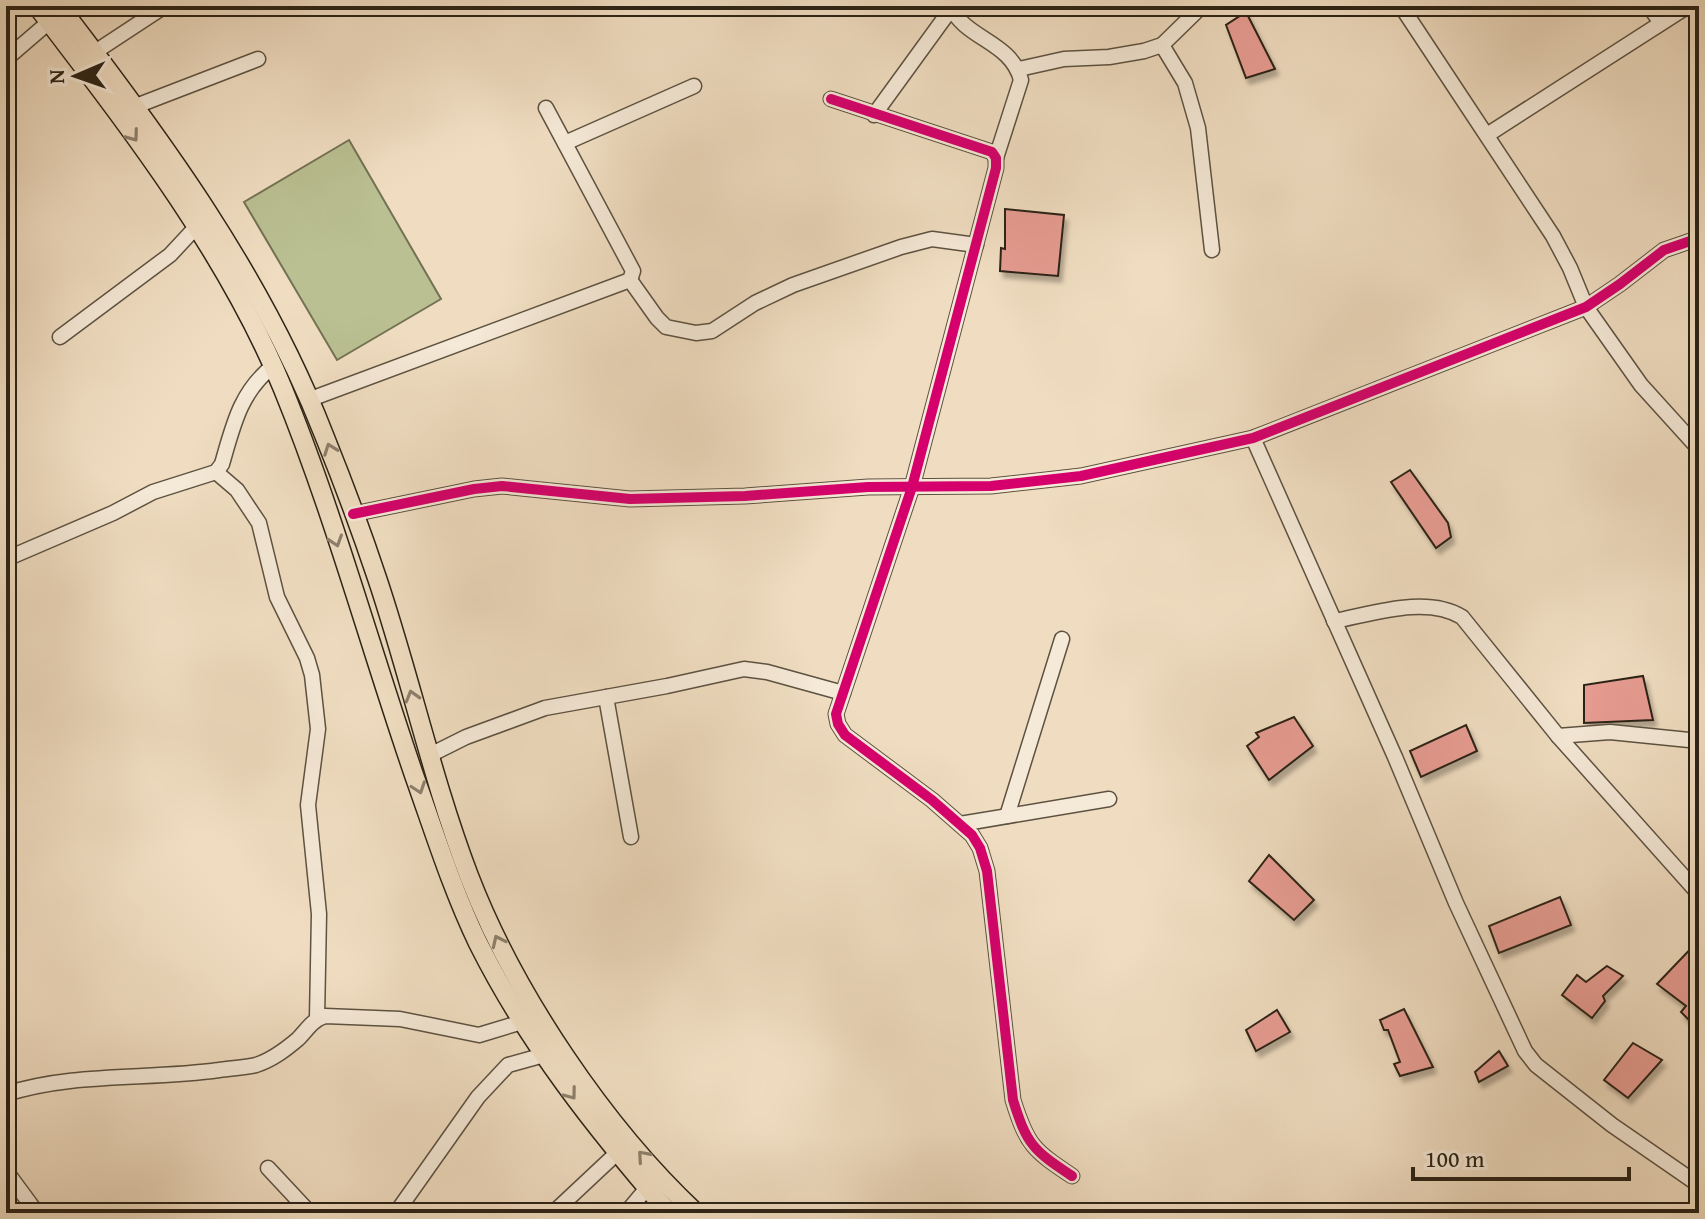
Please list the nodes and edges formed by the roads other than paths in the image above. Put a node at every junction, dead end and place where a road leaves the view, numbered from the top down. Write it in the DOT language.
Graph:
graph roads {
  1 [pos="37,6"];
  2 [pos="165,6"];
  3 [pos="1202,6"];
  4 [pos="1401,6"];
  5 [pos="1649,6"];
  6 [pos="1688,6"];
  7 [pos="951,8"];
  8 [pos="54,14"];
  9 [pos="1661,23"];
  10 [pos="1162,45"];
  11 [pos="95,52"];
  12 [pos="6,59"];
  13 [pos="258,59"];
  14 [pos="1019,69"];
  15 [pos="694,86"];
  16 [pos="831,99"];
  17 [pos="136,106"];
  18 [pos="546,108"];
  19 [pos="874,115"];
  20 [pos="1487,135"];
  21 [pos="565,143"];
  22 [pos="996,158"];
  23 [pos="197,226"];
  24 [pos="1699,238"];
  25 [pos="976,245"];
  26 [pos="1212,250"];
  27 [pos="630,280"];
  28 [pos="1586,307"];
  29 [pos="60,337"];
  30 [pos="273,366"];
  31 [pos="308,400"];
  32 [pos="1253,438"];
  33 [pos="1699,449"];
  34 [pos="216,472"];
  35 [pos="912,487"];
  36 [pos="353,514"];
  37 [pos="6,559"];
  38 [pos="1334,621"];
  39 [pos="1062,639"];
  40 [pos="843,693"];
  41 [pos="606,697"];
  42 [pos="1558,736"];
  43 [pos="1699,741"];
  44 [pos="430,755"];
  45 [pos="1109,799"];
  46 [pos="1007,816"];
  47 [pos="960,824"];
  48 [pos="631,837"];
  49 [pos="1699,894"];
  50 [pos="317,1018"];
  51 [pos="522,1022"];
  52 [pos="544,1055"];
  53 [pos="6,1094"];
  54 [pos="617,1153"];
  55 [pos="268,1168"];
  56 [pos="6,1171"];
  57 [pos="1072,1176"];
  58 [pos="1699,1185"];
  59 [pos="647,1188"];
  60 [pos="37,1213"];
  61 [pos="310,1213"];
  62 [pos="396,1213"];
  63 [pos="553,1213"];
  64 [pos="626,1213"];
  65 [pos="669,1213"];
  66 [pos="696,1213"];
  1 -- 8 [label="main road"];
  2 -- 11 [label="street"];
  3 -- 10 [label="street"];
  4 -- 20 [label="street"];
  5 -- 9 [label="street"];
  6 -- 9 [label="street"];
  7 -- 14 [label="street"];
  7 -- 19 [label="street"];
  8 -- 11 [label="main road"];
  8 -- 12 [label="street"];
  8 -- 23 [label="main road, one-way"];
  9 -- 20 [label="street"];
  10 -- 14 [label="street"];
  10 -- 26 [label="street"];
  11 -- 17 [label="main road"];
  13 -- 17 [label="street"];
  14 -- 22 [label="street"];
  15 -- 21 [label="street"];
  16 -- 19 [label="street"];
  17 -- 31 [label="main road"];
  18 -- 21 [label="street"];
  19 -- 22 [label="street"];
  20 -- 28 [label="street"];
  21 -- 27 [label="street"];
  22 -- 25 [label="street"];
  23 -- 29 [label="street"];
  23 -- 30 [label="main road"];
  24 -- 28 [label="street"];
  25 -- 27 [label="street"];
  25 -- 35 [label="street"];
  27 -- 31 [label="street"];
  28 -- 32 [label="street"];
  28 -- 33 [label="street"];
  30 -- 34 [label="street"];
  30 -- 51 [label="main road, one-way"];
  36 -- 31 [label="main road, one-way"];
  32 -- 35 [label="street"];
  32 -- 38 [label="street"];
  34 -- 37 [label="street"];
  34 -- 50 [label="street"];
  35 -- 36 [label="street"];
  35 -- 40 [label="street"];
  44 -- 36 [label="main road, one-way"];
  38 -- 42 [label="street"];
  38 -- 58 [label="street"];
  39 -- 46 [label="street"];
  40 -- 41 [label="street"];
  40 -- 47 [label="street"];
  41 -- 44 [label="street"];
  41 -- 48 [label="street"];
  42 -- 43 [label="street"];
  42 -- 49 [label="street"];
  66 -- 44 [label="main road, one-way"];
  45 -- 46 [label="street"];
  46 -- 47 [label="street"];
  47 -- 57 [label="street"];
  50 -- 51 [label="street"];
  50 -- 53 [label="street"];
  51 -- 52 [label="main road"];
  52 -- 54 [label="main road, one-way"];
  52 -- 62 [label="street"];
  54 -- 59 [label="main road"];
  54 -- 63 [label="street"];
  55 -- 61 [label="street"];
  56 -- 60 [label="street"];
  59 -- 64 [label="street"];
  59 -- 65 [label="main road"];
}
